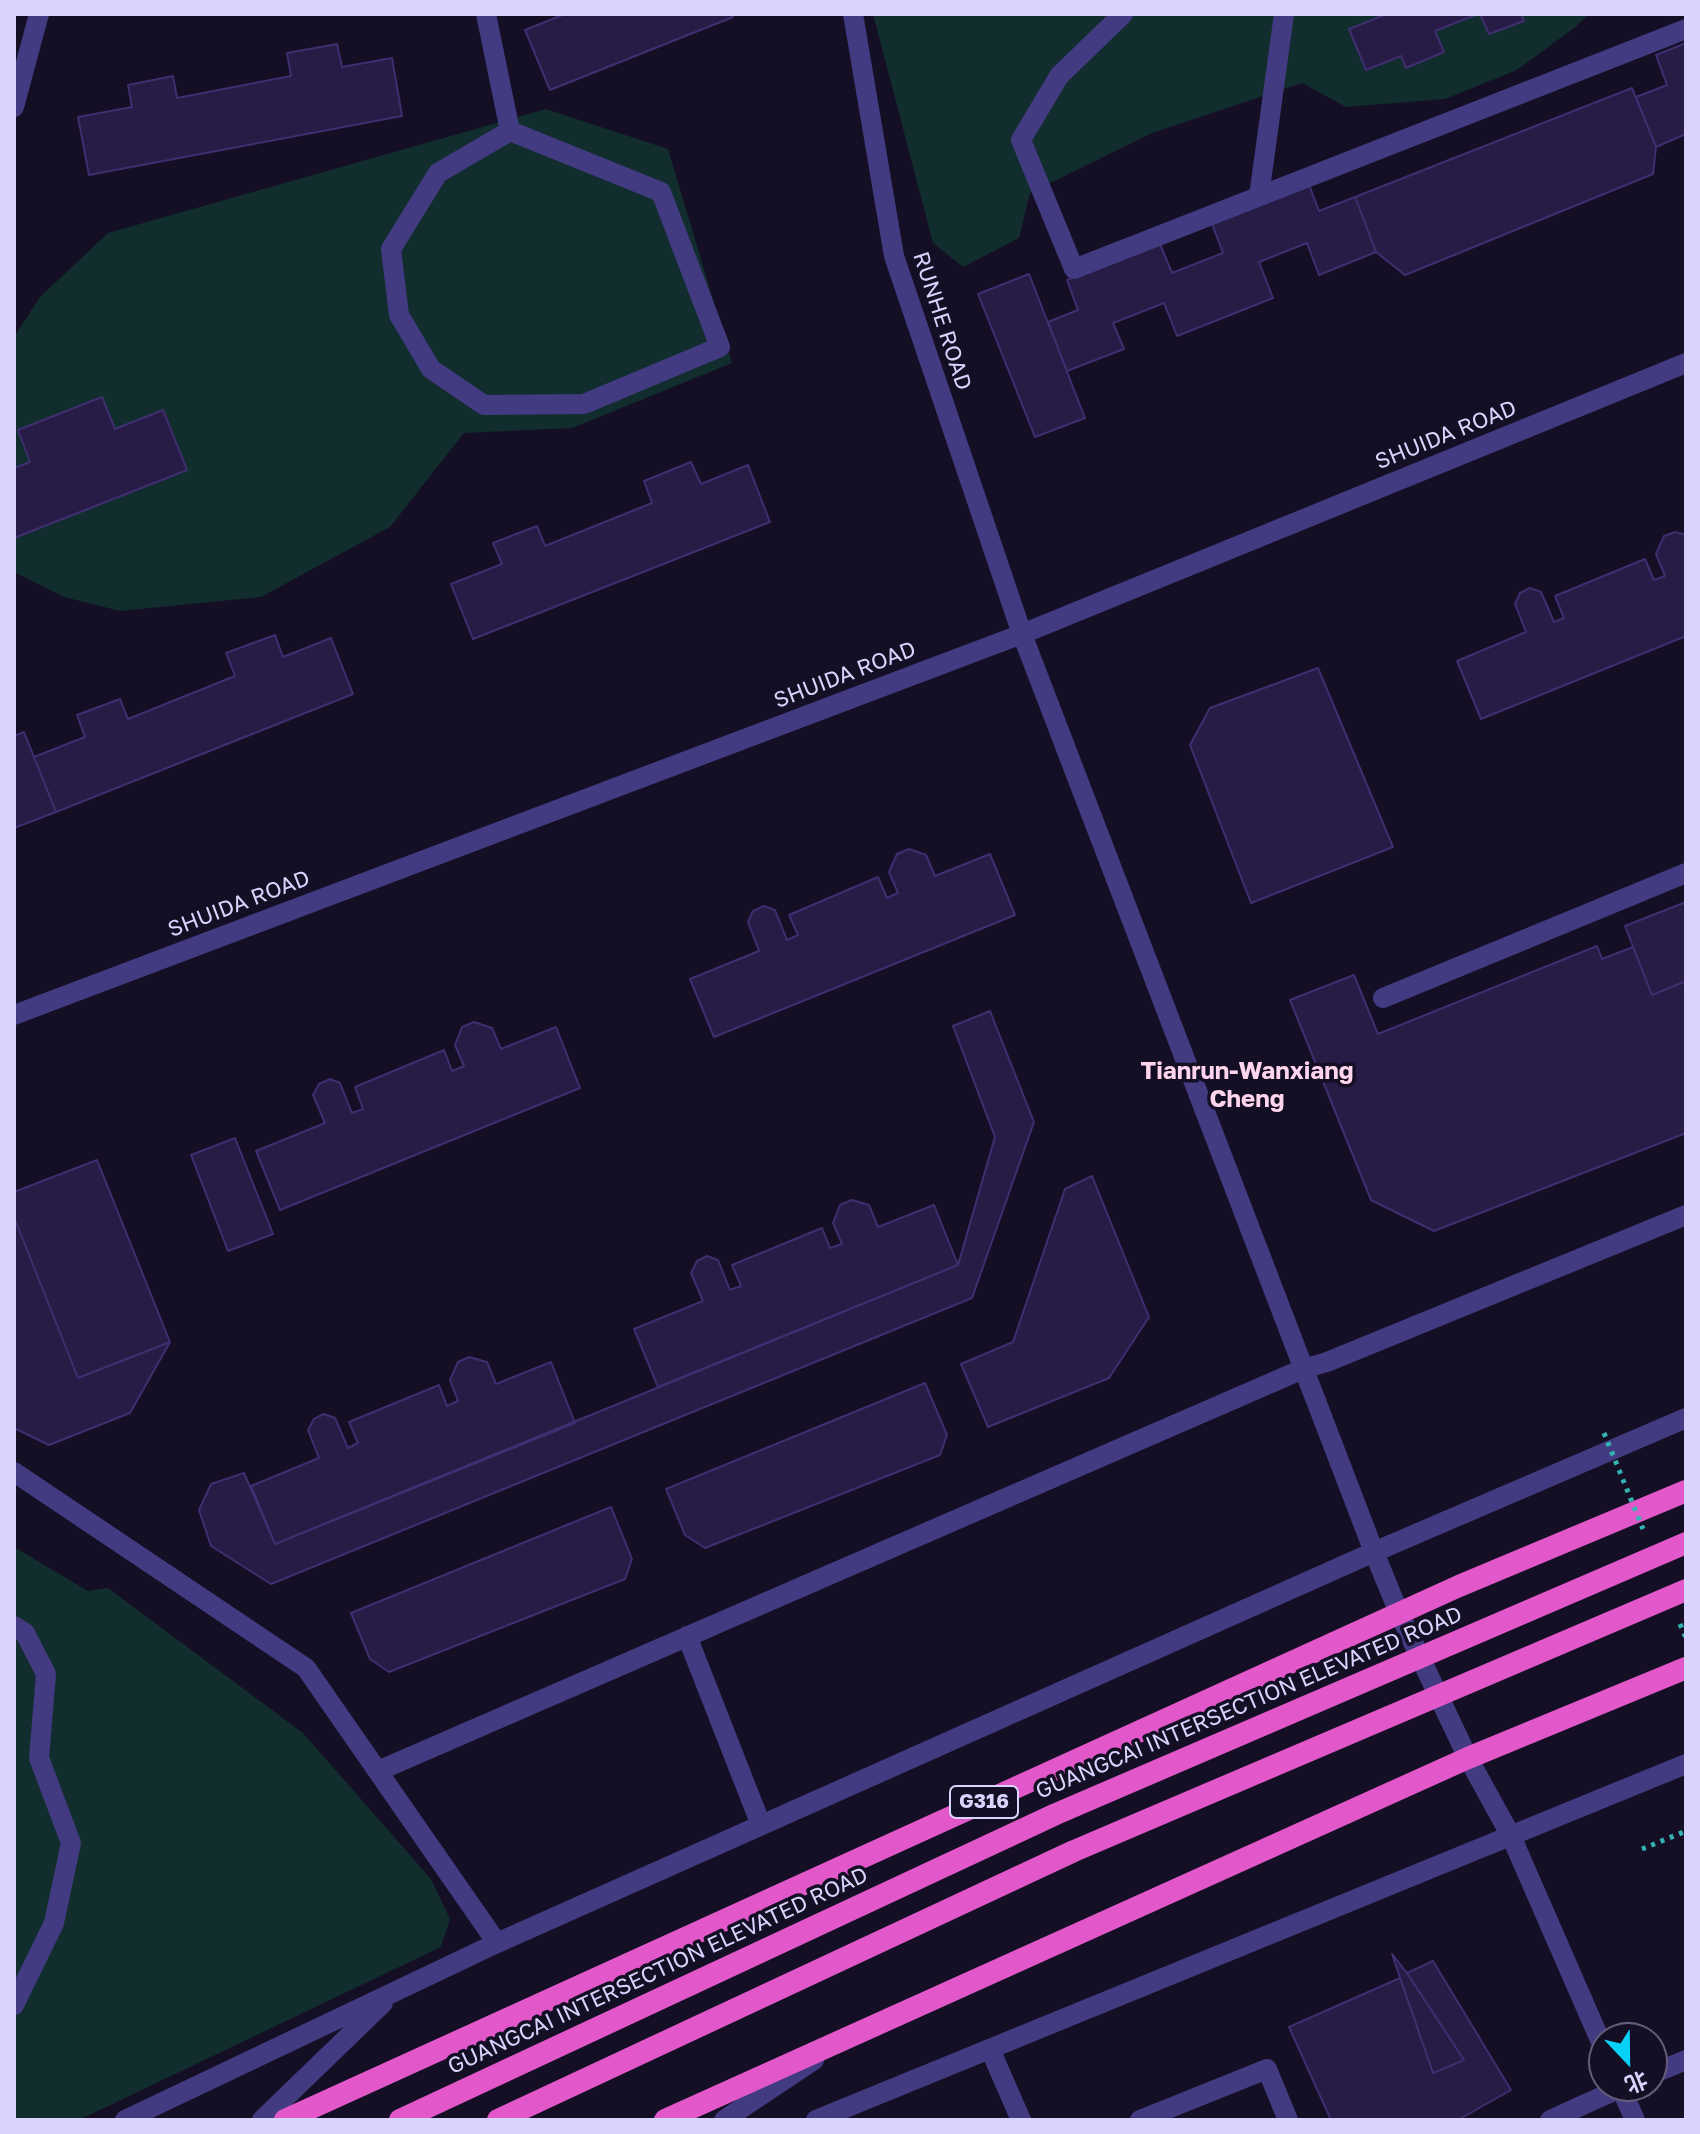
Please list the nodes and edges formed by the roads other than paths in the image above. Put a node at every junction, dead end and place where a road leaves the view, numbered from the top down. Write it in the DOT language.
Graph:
graph roads {
  1 [pos="39,14"];
  2 [pos="486,14"];
  3 [pos="853,14"];
  4 [pos="1123,14"];
  5 [pos="1284,14"];
  6 [pos="1686,29"];
  7 [pos="14,107"];
  8 [pos="510,131"];
  9 [pos="1259,196"];
  10 [pos="1686,363"];
  11 [pos="1022,634"];
  12 [pos="1686,873"];
  13 [pos="1383,998"];
  14 [pos="14,1015"];
  15 [pos="1686,1215"];
  16 [pos="1303,1369"];
  17 [pos="1686,1418"];
  18 [pos="14,1472"];
  19 [pos="1686,1491"];
  20 [pos="1686,1543"];
  21 [pos="1374,1552"];
  22 [pos="1686,1590"];
  23 [pos="1399,1613"];
  24 [pos="14,1626"];
  25 [pos="687,1636"];
  26 [pos="1686,1668"];
  27 [pos="1468,1758"];
  28 [pos="1686,1764"];
  29 [pos="378,1771"];
  30 [pos="761,1825"];
  31 [pos="1511,1836"];
  32 [pos="497,1943"];
  33 [pos="394,1992"];
  34 [pos="14,2005"];
  35 [pos="1592,2022"];
  36 [pos="839,2044"];
  37 [pos="990,2049"];
  38 [pos="1589,2102"];
  39 [pos="125,2120"];
  40 [pos="262,2120"];
  41 [pos="285,2120"];
  42 [pos="400,2120"];
  43 [pos="498,2120"];
  44 [pos="665,2120"];
  45 [pos="724,2120"];
  46 [pos="816,2120"];
  47 [pos="1021,2120"];
  48 [pos="1140,2120"];
  49 [pos="1288,2120"];
  50 [pos="1550,2120"];
  1 -- 7 [label="street"];
  2 -- 8 [label="street"];
  3 -- 11 [label="street, RUNHE ROAD"];
  4 -- 9 [label="street"];
  5 -- 9 [label="street"];
  6 -- 9 [label="street"];
  8 -- 8 [label="street"];
  10 -- 11 [label="street, SHUIDA ROAD"];
  11 -- 14 [label="street, SHUIDA ROAD"];
  11 -- 16 [label="street, RUNHE ROAD"];
  12 -- 13 [label="street"];
  15 -- 16 [label="street"];
  16 -- 21 [label="street, RUNHE ROAD"];
  16 -- 25 [label="street"];
  17 -- 21 [label="street"];
  18 -- 29 [label="street"];
  19 -- 23 [label="highway, G316"];
  20 -- 42 [label="highway, GUANGCAI INTERSECTION ELEVATED ROAD, bridge"];
  21 -- 23 [label="street, RUNHE ROAD"];
  21 -- 30 [label="street"];
  22 -- 43 [label="highway, bridge"];
  23 -- 27 [label="street, RUNHE ROAD"];
  23 -- 41 [label="highway, G316"];
  24 -- 34 [label="street"];
  25 -- 29 [label="street"];
  25 -- 30 [label="street"];
  26 -- 27 [label="highway"];
  27 -- 31 [label="street, RUNHE ROAD"];
  27 -- 36 [label="highway"];
  28 -- 31 [label="street"];
  29 -- 32 [label="street"];
  30 -- 32 [label="street"];
  31 -- 35 [label="street, RUNHE ROAD"];
  31 -- 37 [label="street"];
  32 -- 33 [label="street"];
  33 -- 39 [label="street"];
  33 -- 40 [label="street"];
  36 -- 44 [label="highway"];
  36 -- 45 [label="street"];
  37 -- 46 [label="street"];
  37 -- 47 [label="street"];
  38 -- 50 [label="street"];
  48 -- 49 [label="street"];
}
